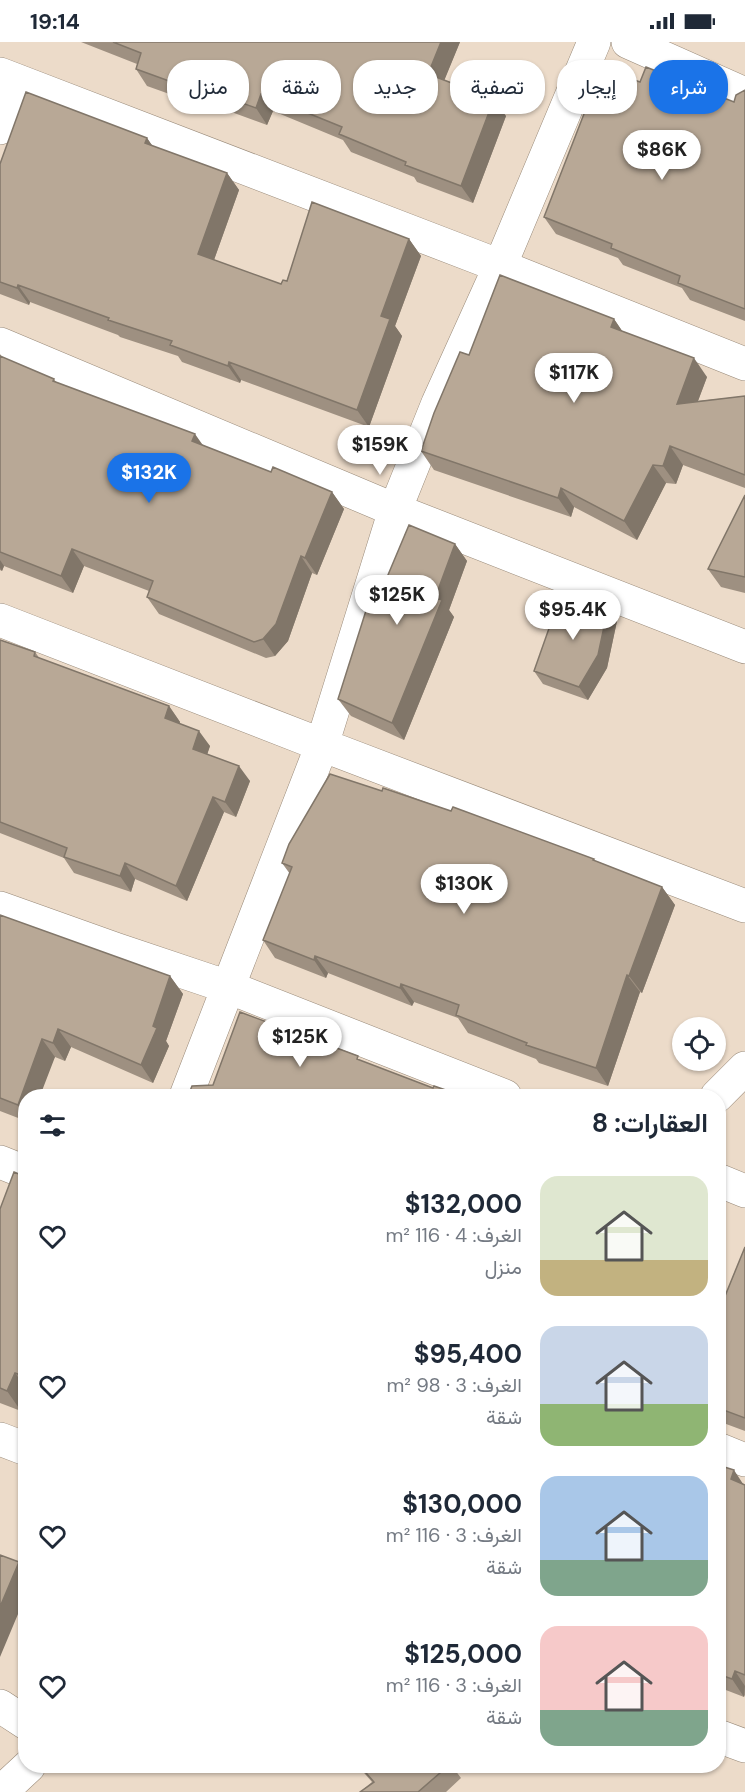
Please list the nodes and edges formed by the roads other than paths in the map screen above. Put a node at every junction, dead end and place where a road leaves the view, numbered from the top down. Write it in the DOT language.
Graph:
graph roads {
  1 [pos="594,42"];
  2 [pos="628,42"];
  3 [pos="9,77"];
  4 [pos="745,94"];
  5 [pos="0,128"];
  6 [pos="500,266"];
  7 [pos="0,345"];
  8 [pos="745,364"];
  9 [pos="395,510"];
  10 [pos="0,620"];
  11 [pos="745,647"];
  12 [pos="322,746"];
  13 [pos="745,906"];
  14 [pos="0,908"];
  15 [pos="228,987"];
  16 [pos="745,1068"];
  17 [pos="189,1089"];
  18 [pos="487,1089"];
  19 [pos="724,1089"];
  20 [pos="726,1183"];
  21 [pos="745,1191"];
  22 [pos="0,1439"];
  23 [pos="18,1446"];
  24 [pos="726,1452"];
  25 [pos="745,1460"];
  26 [pos="0,1706"];
  27 [pos="18,1718"];
  28 [pos="726,1739"];
  29 [pos="745,1746"];
  30 [pos="21,1773"];
  31 [pos="1,1792"];
  1 -- 6 [label="street"];
  2 -- 4 [label="street"];
  3 -- 5 [label="street"];
  3 -- 6 [label="street"];
  6 -- 8 [label="street"];
  6 -- 9 [label="street"];
  7 -- 9 [label="street"];
  9 -- 11 [label="street"];
  9 -- 12 [label="street"];
  10 -- 12 [label="street"];
  12 -- 13 [label="street"];
  12 -- 15 [label="street"];
  14 -- 15 [label="street"];
  15 -- 17 [label="street"];
  15 -- 18 [label="street"];
  16 -- 19 [label="street"];
  20 -- 21 [label="street"];
  22 -- 23 [label="street"];
  24 -- 25 [label="street"];
  26 -- 27 [label="street"];
  28 -- 29 [label="street"];
  30 -- 31 [label="street"];
}
